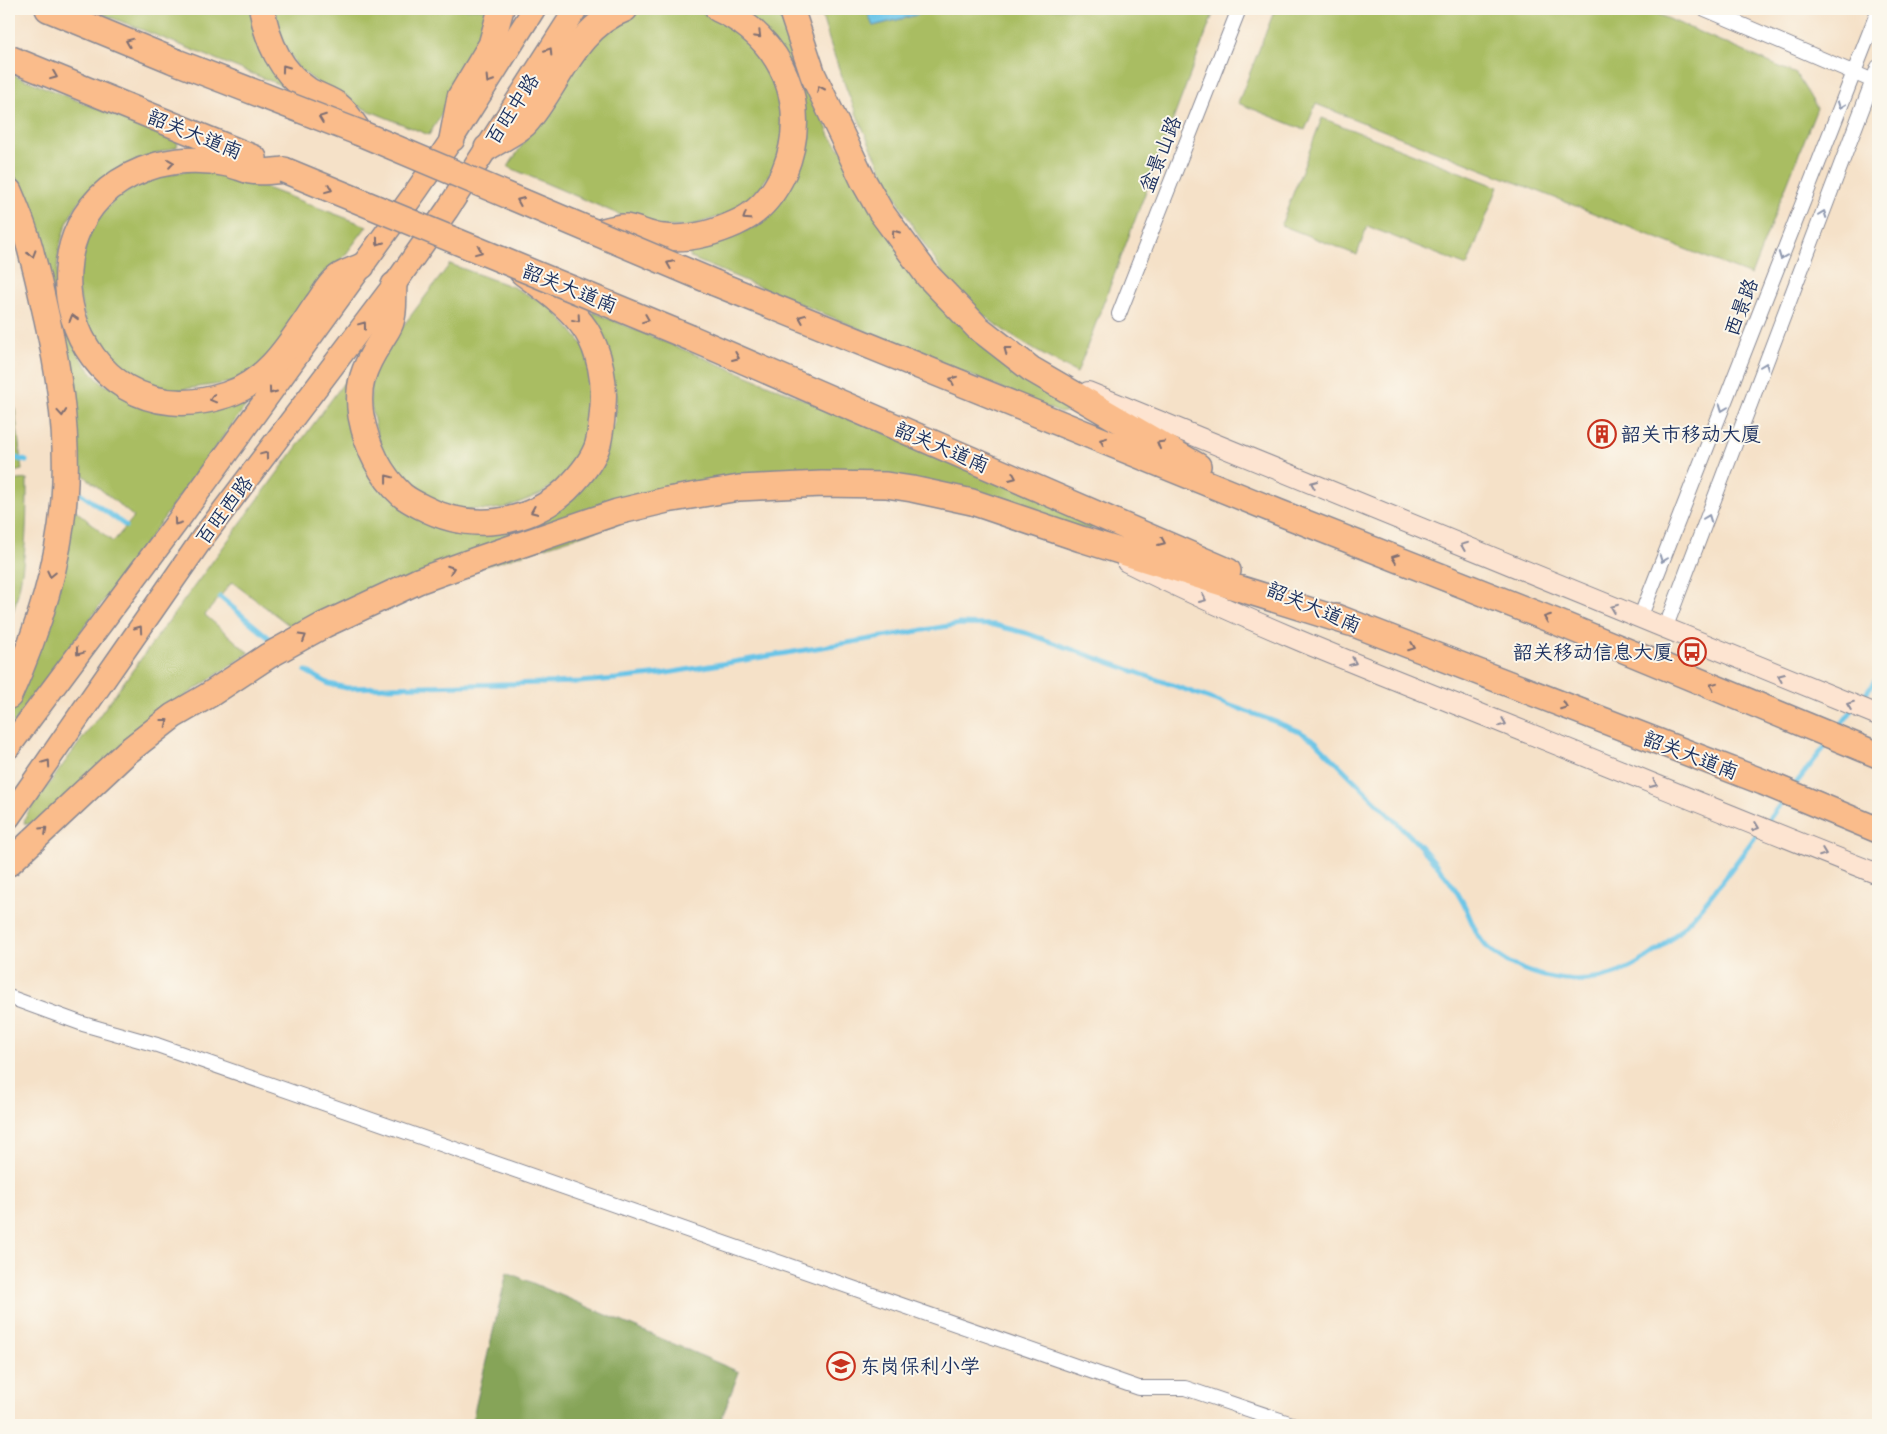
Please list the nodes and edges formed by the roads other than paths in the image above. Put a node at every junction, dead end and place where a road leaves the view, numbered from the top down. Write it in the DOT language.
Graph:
graph roads {
  1 [pos="48,9"];
  2 [pos="262,9"];
  3 [pos="500,9"];
  4 [pos="534,9"];
  5 [pos="576,9"];
  6 [pos="625,9"];
  7 [pos="718,9"];
  8 [pos="791,9"];
  9 [pos="1239,9"];
  10 [pos="1705,9"];
  11 [pos="1878,11"];
  12 [pos="9,58"];
  13 [pos="1878,68"];
  14 [pos="1854,73"];
  15 [pos="1876,82"];
  16 [pos="360,133"];
  17 [pos="452,139"];
  18 [pos="486,148"];
  19 [pos="284,170"];
  20 [pos="417,190"];
  21 [pos="9,191"];
  22 [pos="447,210"];
  23 [pos="596,233"];
  24 [pos="513,265"];
  25 [pos="362,266"];
  26 [pos="394,285"];
  27 [pos="1119,314"];
  28 [pos="1031,368"];
  29 [pos="1278,512"];
  30 [pos="1080,539"];
  31 [pos="1640,618"];
  32 [pos="1350,623"];
  33 [pos="1665,628"];
  34 [pos="9,696"];
  35 [pos="1876,715"];
  36 [pos="9,747"];
  37 [pos="1878,755"];
  38 [pos="1817,804"];
  39 [pos="9,817"];
  40 [pos="1878,830"];
  41 [pos="1878,843"];
  42 [pos="9,864"];
  43 [pos="1878,874"];
  44 [pos="9,997"];
  45 [pos="1295,1425"];
  16 -- 1 [label="highway, one-way, bridge"];
  16 -- 2 [label="highway, one-way"];
  3 -- 17 [label="highway"];
  4 -- 17 [label="main road, 百旺中路, one-way"];
  18 -- 5 [label="main road, 百旺中路, one-way"];
  6 -- 18 [label="highway"];
  7 -- 23 [label="highway, one-way"];
  28 -- 8 [label="highway, one-way"];
  9 -- 27 [label="street, 盆景山路"];
  10 -- 14 [label="street"];
  11 -- 14 [label="street, 西景路"];
  12 -- 19 [label="highway, 韶关大道南, one-way"];
  13 -- 15 [label="street"];
  14 -- 15 [label="street"];
  14 -- 31 [label="street, 西景路, one-way"];
  33 -- 15 [label="street, one-way"];
  23 -- 16 [label="highway, one-way, bridge"];
  17 -- 20 [label="main road, 百旺中路"];
  18 -- 22 [label="main road, 百旺中路"];
  19 -- 24 [label="highway, 韶关大道南, one-way, bridge"];
  25 -- 19 [label="highway, one-way"];
  20 -- 25 [label="main road, 百旺西路, one-way"];
  21 -- 34 [label="highway, one-way"];
  22 -- 26 [label="main road, 百旺西路"];
  29 -- 23 [label="highway, one-way, bridge"];
  24 -- 26 [label="highway, one-way"];
  24 -- 32 [label="highway, 韶关大道南, one-way, bridge"];
  25 -- 36 [label="main road, 百旺西路, one-way"];
  39 -- 26 [label="main road, 百旺西路, one-way"];
  29 -- 28 [label="highway, one-way"];
  31 -- 28 [label="street, one-way"];
  37 -- 29 [label="highway, one-way"];
  30 -- 32 [label="highway"];
  42 -- 30 [label="highway, one-way"];
  30 -- 43 [label="street, one-way"];
  31 -- 33 [label="street"];
  32 -- 38 [label="highway, 韶关大道南, one-way"];
  35 -- 33 [label="street, one-way"];
  38 -- 40 [label="highway, 韶关大道南"];
  38 -- 41 [label="highway"];
  44 -- 45 [label="street"];
}
